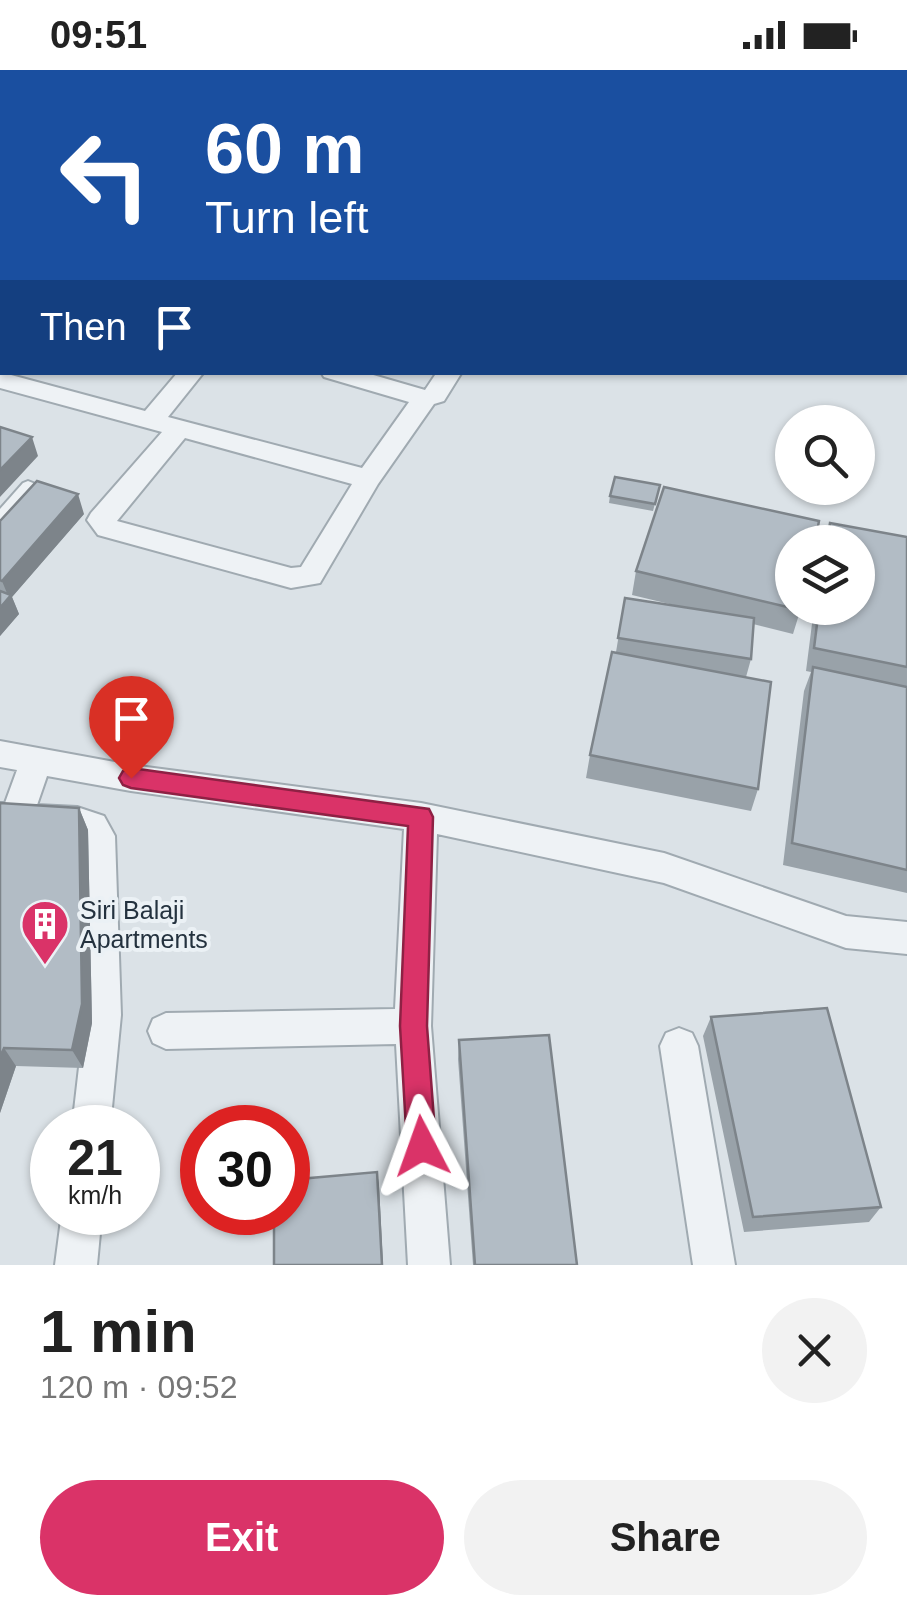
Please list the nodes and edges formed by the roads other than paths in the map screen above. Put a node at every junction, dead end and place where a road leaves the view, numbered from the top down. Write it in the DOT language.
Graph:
graph roads {
  1 [pos="189,375"];
  2 [pos="343,375"];
  3 [pos="448,375"];
  4 [pos="0,380"];
  5 [pos="425,398"];
  6 [pos="150,421"];
  7 [pos="179,428"];
  8 [pos="368,479"];
  9 [pos="28,486"];
  10 [pos="0,518"];
  11 [pos="11,762"];
  12 [pos="8,817"];
  13 [pos="420,817"];
  14 [pos="907,938"];
  15 [pos="414,1026"];
  16 [pos="166,1031"];
  17 [pos="679,1046"];
  18 [pos="94,1105"];
  19 [pos="79,1235"];
  20 [pos="76,1265"];
  21 [pos="430,1265"];
  22 [pos="714,1265"];
  1 -- 6 [label="street"];
  2 -- 5 [label="street"];
  3 -- 5 [label="street"];
  4 -- 6 [label="street"];
  5 -- 8 [label="street"];
  6 -- 7 [label="street"];
  7 -- 8 [label="street"];
  7 -- 8 [label="street"];
  9 -- 10 [label="lane"];
  11 -- 12 [label="street"];
  11 -- 13 [label="street"];
  12 -- 18 [label="street"];
  13 -- 14 [label="street"];
  13 -- 15 [label="street"];
  15 -- 16 [label="street"];
  15 -- 21 [label="street"];
  17 -- 22 [label="street"];
  19 -- 20 [label="street"];
}
